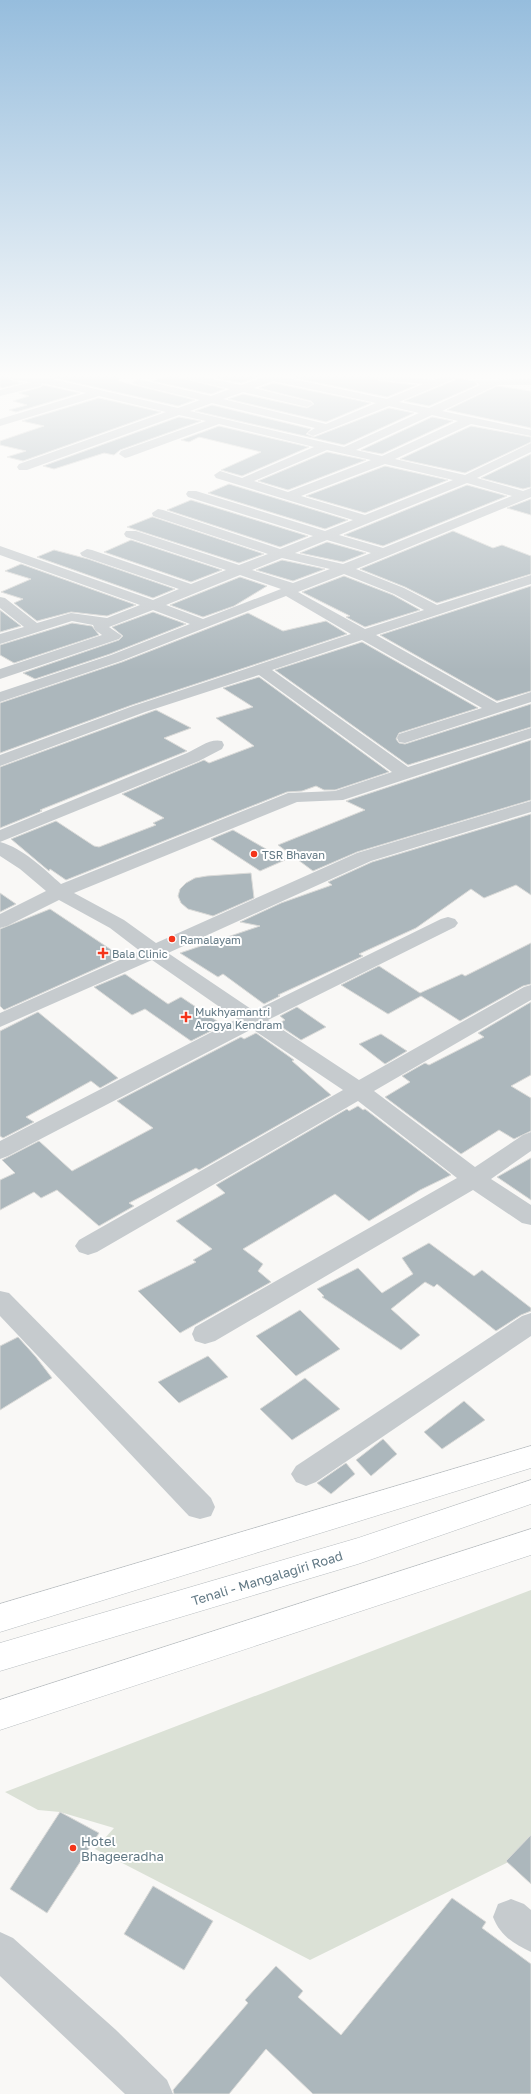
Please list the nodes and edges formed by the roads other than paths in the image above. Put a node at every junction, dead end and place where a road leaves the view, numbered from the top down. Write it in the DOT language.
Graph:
graph roads {
  1 [pos="220,475"];
  2 [pos="259,475"];
  3 [pos="345,475"];
  4 [pos="447,475"];
  5 [pos="475,475"];
  6 [pos="466,479"];
  7 [pos="242,482"];
  8 [pos="528,493"];
  9 [pos="192,494"];
  10 [pos="290,496"];
  11 [pos="158,513"];
  12 [pos="367,520"];
  13 [pos="131,534"];
  14 [pos="325,536"];
  15 [pos="0,550"];
  16 [pos="384,552"];
  17 [pos="87,553"];
  18 [pos="280,553"];
  19 [pos="342,568"];
  20 [pos="238,570"];
  21 [pos="531,579"];
  22 [pos="191,589"];
  23 [pos="290,590"];
  24 [pos="0,601"];
  25 [pos="154,605"];
  26 [pos="435,610"];
  27 [pos="101,624"];
  28 [pos="203,624"];
  29 [pos="36,629"];
  30 [pos="365,635"];
  31 [pos="0,639"];
  32 [pos="261,669"];
  33 [pos="0,674"];
  34 [pos="0,697"];
  35 [pos="531,697"];
  36 [pos="494,708"];
  37 [pos="531,732"];
  38 [pos="405,738"];
  39 [pos="216,745"];
  40 [pos="0,760"];
  41 [pos="406,774"];
  42 [pos="531,806"];
  43 [pos="0,837"];
  44 [pos="0,848"];
  45 [pos="59,892"];
  46 [pos="0,922"];
  47 [pos="448,923"];
  48 [pos="153,951"];
  49 [pos="531,991"];
  50 [pos="252,1020"];
  51 [pos="0,1021"];
  52 [pos="360,1091"];
  53 [pos="531,1140"];
  54 [pos="0,1150"];
  55 [pos="474,1179"];
  56 [pos="531,1217"];
  57 [pos="88,1246"];
  58 [pos="0,1300"];
  59 [pos="531,1323"];
  60 [pos="205,1334"];
  61 [pos="531,1457"];
  62 [pos="306,1474"];
  63 [pos="531,1492"];
  64 [pos="200,1507"];
  65 [pos="531,1542"];
  66 [pos="0,1618"];
  67 [pos="0,1657"];
  68 [pos="0,1715"];
  69 [pos="0,1950"];
  70 [pos="153,2094"];
  1 -- 7 [label="street"];
  2 -- 7 [label="street"];
  3 -- 10 [label="street"];
  4 -- 6 [label="street"];
  5 -- 6 [label="street"];
  6 -- 8 [label="street"];
  6 -- 12 [label="street"];
  7 -- 10 [label="street"];
  8 -- 16 [label="street"];
  9 -- 14 [label="street"];
  10 -- 12 [label="street"];
  11 -- 18 [label="street"];
  12 -- 14 [label="street"];
  13 -- 20 [label="street"];
  14 -- 16 [label="street"];
  14 -- 18 [label="street"];
  15 -- 25 [label="street"];
  16 -- 19 [label="street"];
  17 -- 22 [label="street"];
  18 -- 19 [label="street"];
  18 -- 20 [label="street"];
  19 -- 23 [label="street"];
  19 -- 26 [label="street"];
  20 -- 22 [label="street"];
  20 -- 23 [label="street"];
  21 -- 26 [label="street"];
  22 -- 25 [label="street"];
  23 -- 28 [label="street"];
  23 -- 30 [label="street"];
  24 -- 29 [label="street"];
  25 -- 27 [label="street"];
  25 -- 28 [label="street"];
  26 -- 30 [label="street"];
  27 -- 29 [label="street"];
  27 -- 33 [label="street"];
  28 -- 34 [label="street"];
  29 -- 31 [label="street"];
  30 -- 32 [label="street"];
  30 -- 36 [label="street"];
  32 -- 40 [label="street"];
  32 -- 41 [label="street"];
  35 -- 36 [label="street"];
  36 -- 38 [label="street"];
  37 -- 41 [label="street"];
  39 -- 43 [label="street"];
  41 -- 45 [label="street"];
  42 -- 48 [label="street"];
  44 -- 45 [label="street"];
  45 -- 46 [label="street"];
  45 -- 48 [label="street"];
  47 -- 50 [label="street"];
  48 -- 50 [label="street"];
  48 -- 51 [label="street"];
  49 -- 52 [label="street"];
  50 -- 52 [label="street"];
  50 -- 54 [label="street"];
  52 -- 55 [label="street"];
  52 -- 57 [label="street"];
  53 -- 55 [label="street"];
  55 -- 56 [label="street"];
  55 -- 60 [label="street"];
  58 -- 64 [label="street"];
  59 -- 62 [label="street"];
  61 -- 66 [label="main road"];
  63 -- 67 [label="main road, Tenali - Mangalagiri Road"];
  65 -- 68 [label="main road"];
  69 -- 70 [label="street"];
}
